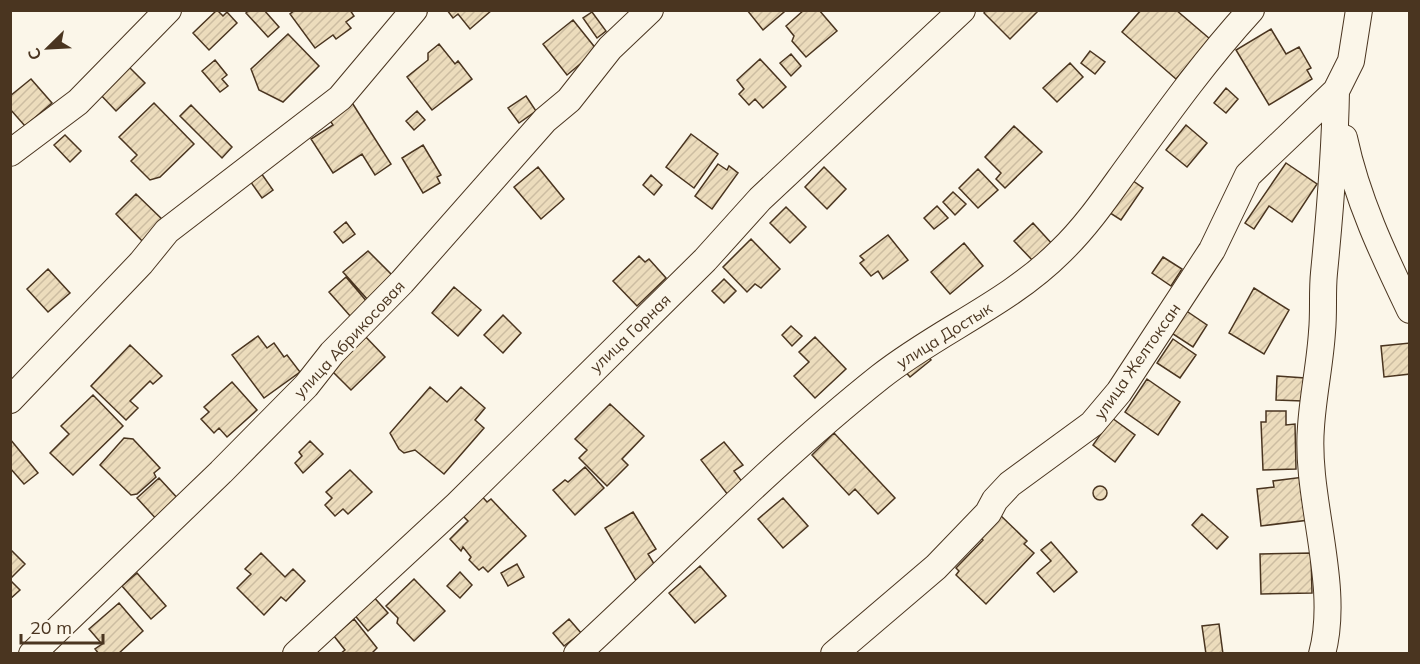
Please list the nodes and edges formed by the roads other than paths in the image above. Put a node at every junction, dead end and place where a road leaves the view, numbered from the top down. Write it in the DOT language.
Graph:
graph roads {
  1 [pos="168,10"];
  2 [pos="414,10"];
  3 [pos="650,10"];
  4 [pos="962,10"];
  5 [pos="1251,10"];
  6 [pos="1359,10"];
  7 [pos="1336,91"];
  8 [pos="10,153"];
  9 [pos="1410,310"];
  10 [pos="10,400"];
  11 [pos="32,654"];
  12 [pos="296,654"];
  13 [pos="577,654"];
  14 [pos="834,654"];
  15 [pos="1322,654"];
  1 -- 8 [label="street"];
  2 -- 10 [label="street"];
  3 -- 11 [label="street, улица Абрикосовая"];
  4 -- 12 [label="street, улица Горная"];
  5 -- 13 [label="street, улица Достык"];
  6 -- 7 [label="street, улица Желтоксан"];
  7 -- 9 [label="street"];
  7 -- 14 [label="street, улица Желтоксан"];
  7 -- 15 [label="street"];
}
